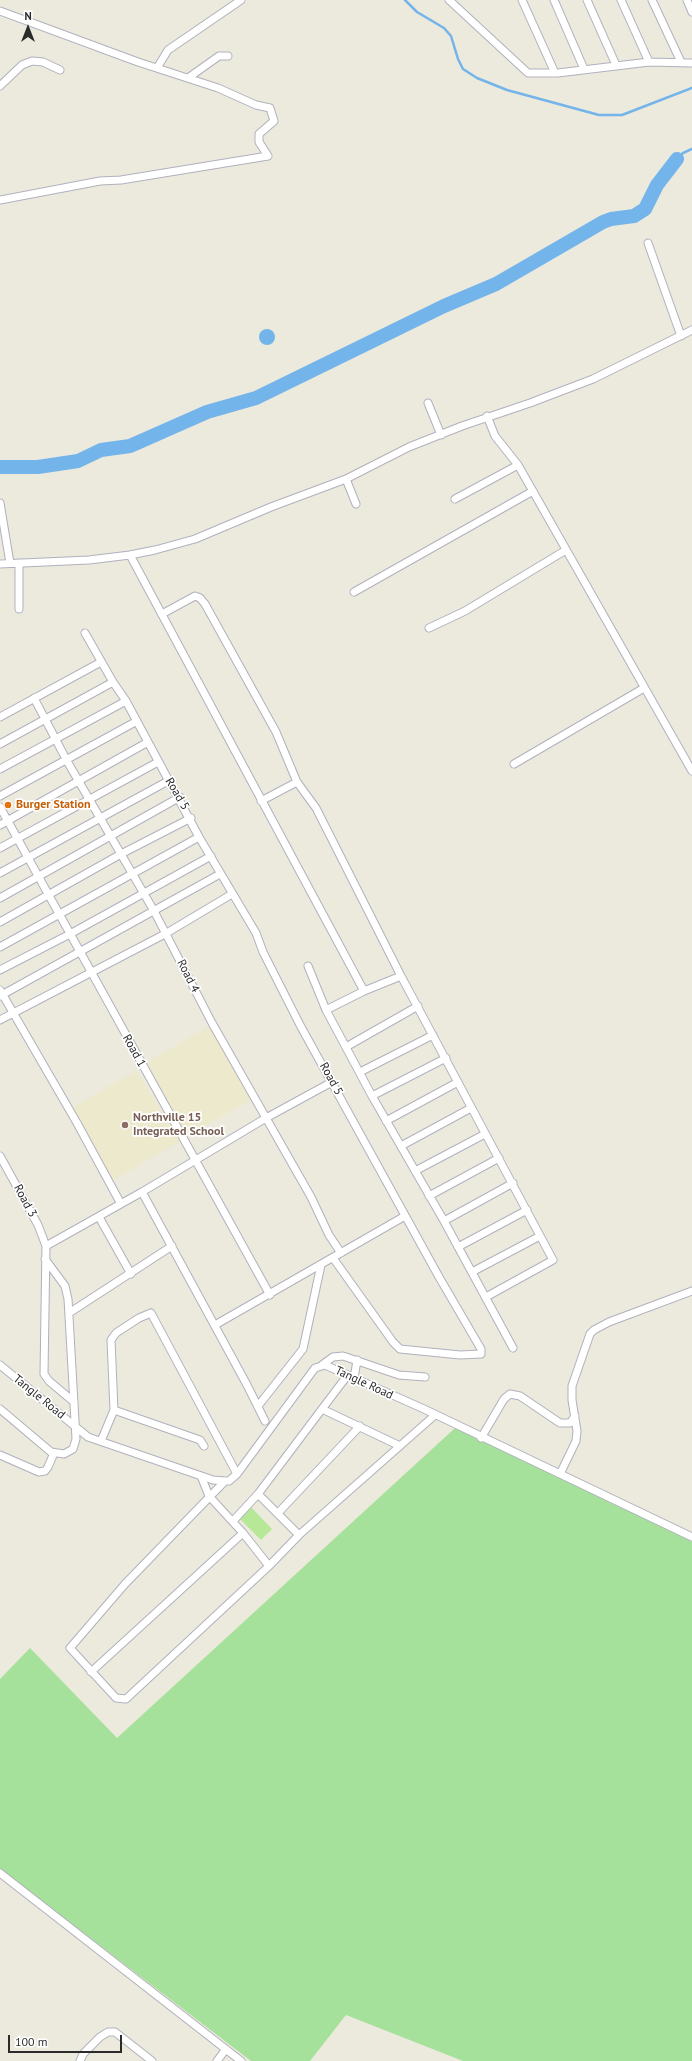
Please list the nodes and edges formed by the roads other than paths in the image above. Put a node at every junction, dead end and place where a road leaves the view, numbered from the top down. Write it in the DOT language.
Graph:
graph roads {
  1 [pos="241,0"];
  2 [pos="448,0"];
  3 [pos="522,0"];
  4 [pos="554,0"];
  5 [pos="587,0"];
  6 [pos="621,0"];
  7 [pos="652,0"];
  8 [pos="687,0"];
  9 [pos="0,12"];
  10 [pos="692,12"];
  11 [pos="228,56"];
  12 [pos="649,62"];
  13 [pos="681,62"];
  14 [pos="692,63"];
  15 [pos="616,65"];
  16 [pos="158,68"];
  17 [pos="584,69"];
  18 [pos="60,70"];
  19 [pos="556,73"];
  20 [pos="188,78"];
  21 [pos="0,86"];
  22 [pos="0,200"];
  23 [pos="648,243"];
  24 [pos="692,330"];
  25 [pos="681,336"];
  26 [pos="428,403"];
  27 [pos="487,416"];
  28 [pos="441,435"];
  29 [pos="518,465"];
  30 [pos="346,479"];
  31 [pos="533,492"];
  32 [pos="455,499"];
  33 [pos="0,503"];
  34 [pos="356,504"];
  35 [pos="566,550"];
  36 [pos="130,555"];
  37 [pos="19,563"];
  38 [pos="0,564"];
  39 [pos="10,564"];
  40 [pos="354,592"];
  41 [pos="19,609"];
  42 [pos="162,614"];
  43 [pos="429,628"];
  44 [pos="86,633"];
  45 [pos="101,662"];
  46 [pos="113,682"];
  47 [pos="644,688"];
  48 [pos="34,698"];
  49 [pos="126,700"];
  50 [pos="0,717"];
  51 [pos="46,719"];
  52 [pos="137,721"];
  53 [pos="56,738"];
  54 [pos="148,742"];
  55 [pos="0,744"];
  56 [pos="67,761"];
  57 [pos="158,762"];
  58 [pos="514,764"];
  59 [pos="0,769"];
  60 [pos="692,771"];
  61 [pos="80,780"];
  62 [pos="168,781"];
  63 [pos="297,782"];
  64 [pos="0,796"];
  65 [pos="180,797"];
  66 [pos="90,798"];
  67 [pos="261,801"];
  68 [pos="0,807"];
  69 [pos="101,817"];
  70 [pos="190,818"];
  71 [pos="8,821"];
  72 [pos="0,825"];
  73 [pos="111,836"];
  74 [pos="199,837"];
  75 [pos="17,839"];
  76 [pos="0,848"];
  77 [pos="121,854"];
  78 [pos="211,856"];
  79 [pos="30,858"];
  80 [pos="0,873"];
  81 [pos="132,874"];
  82 [pos="220,874"];
  83 [pos="39,876"];
  84 [pos="143,893"];
  85 [pos="232,894"];
  86 [pos="49,895"];
  87 [pos="0,898"];
  88 [pos="154,911"];
  89 [pos="60,915"];
  90 [pos="0,922"];
  91 [pos="70,934"];
  92 [pos="165,934"];
  93 [pos="0,947"];
  94 [pos="80,951"];
  95 [pos="308,966"];
  96 [pos="0,970"];
  97 [pos="90,971"];
  98 [pos="402,976"];
  99 [pos="364,991"];
  100 [pos="1,994"];
  101 [pos="418,1006"];
  102 [pos="326,1010"];
  103 [pos="12,1014"];
  104 [pos="0,1020"];
  105 [pos="433,1035"];
  106 [pos="346,1047"];
  107 [pos="446,1058"];
  108 [pos="360,1072"];
  109 [pos="332,1082"];
  110 [pos="458,1082"];
  111 [pos="372,1096"];
  112 [pos="471,1108"];
  113 [pos="266,1118"];
  114 [pos="386,1121"];
  115 [pos="485,1134"];
  116 [pos="401,1146"];
  117 [pos="0,1156"];
  118 [pos="499,1158"];
  119 [pos="194,1160"];
  120 [pos="415,1171"];
  121 [pos="513,1183"];
  122 [pos="142,1192"];
  123 [pos="429,1196"];
  124 [pos="120,1204"];
  125 [pos="527,1210"];
  126 [pos="405,1216"];
  127 [pos="99,1217"];
  128 [pos="444,1221"];
  129 [pos="540,1236"];
  130 [pos="46,1246"];
  131 [pos="172,1246"];
  132 [pos="458,1247"];
  133 [pos="342,1253"];
  134 [pos="333,1258"];
  135 [pos="45,1259"];
  136 [pos="321,1265"];
  137 [pos="472,1272"];
  138 [pos="131,1274"];
  139 [pos="692,1290"];
  140 [pos="270,1294"];
  141 [pos="486,1297"];
  142 [pos="69,1314"];
  143 [pos="215,1325"];
  144 [pos="513,1348"];
  145 [pos="357,1360"];
  146 [pos="0,1365"];
  147 [pos="322,1365"];
  148 [pos="425,1377"];
  149 [pos="350,1378"];
  150 [pos="74,1402"];
  151 [pos="258,1406"];
  152 [pos="0,1409"];
  153 [pos="322,1409"];
  154 [pos="114,1410"];
  155 [pos="435,1415"];
  156 [pos="575,1416"];
  157 [pos="265,1421"];
  158 [pos="360,1426"];
  159 [pos="74,1427"];
  160 [pos="481,1438"];
  161 [pos="101,1441"];
  162 [pos="204,1446"];
  163 [pos="400,1446"];
  164 [pos="54,1453"];
  165 [pos="0,1455"];
  166 [pos="237,1474"];
  167 [pos="560,1474"];
  168 [pos="201,1476"];
  169 [pos="225,1482"];
  170 [pos="258,1494"];
  171 [pos="209,1496"];
  172 [pos="278,1513"];
  173 [pos="233,1521"];
  174 [pos="243,1533"];
  175 [pos="298,1535"];
  176 [pos="692,1537"];
  177 [pos="269,1566"];
  178 [pos="91,1672"];
  179 [pos="0,1873"];
  180 [pos="226,2049"];
  181 [pos="80,2061"];
  182 [pos="152,2061"];
  183 [pos="217,2061"];
  184 [pos="241,2061"];
  1 -- 16 [label="street"];
  2 -- 19 [label="street"];
  3 -- 19 [label="street"];
  4 -- 17 [label="street"];
  5 -- 15 [label="street"];
  6 -- 12 [label="street"];
  7 -- 13 [label="street"];
  8 -- 10 [label="street"];
  9 -- 16 [label="street"];
  11 -- 20 [label="street"];
  12 -- 13 [label="street"];
  12 -- 15 [label="street"];
  13 -- 14 [label="street"];
  15 -- 17 [label="street"];
  16 -- 20 [label="street"];
  17 -- 19 [label="street"];
  18 -- 21 [label="street"];
  20 -- 22 [label="street"];
  23 -- 25 [label="street"];
  24 -- 25 [label="street"];
  25 -- 27 [label="street"];
  26 -- 28 [label="street"];
  27 -- 28 [label="street"];
  27 -- 29 [label="street"];
  28 -- 30 [label="street"];
  29 -- 31 [label="street"];
  29 -- 32 [label="street"];
  30 -- 34 [label="street"];
  30 -- 36 [label="street"];
  31 -- 35 [label="street"];
  31 -- 40 [label="street"];
  33 -- 39 [label="street"];
  35 -- 43 [label="street"];
  35 -- 47 [label="street"];
  36 -- 37 [label="street"];
  36 -- 42 [label="street"];
  37 -- 39 [label="street"];
  37 -- 41 [label="street"];
  38 -- 39 [label="street"];
  42 -- 63 [label="street"];
  42 -- 67 [label="street"];
  44 -- 45 [label="street, Road 5"];
  45 -- 46 [label="street, Road 5"];
  45 -- 48 [label="street"];
  46 -- 49 [label="street, Road 5"];
  46 -- 51 [label="street"];
  47 -- 58 [label="street"];
  47 -- 60 [label="street"];
  48 -- 50 [label="street"];
  48 -- 51 [label="street, Road 4"];
  49 -- 52 [label="street, Road 5"];
  49 -- 53 [label="street"];
  51 -- 53 [label="street, Road 4"];
  51 -- 55 [label="street"];
  52 -- 54 [label="street, Road 5"];
  52 -- 56 [label="street"];
  53 -- 56 [label="street, Road 4"];
  53 -- 59 [label="street"];
  54 -- 57 [label="street, Road 5"];
  54 -- 61 [label="street"];
  56 -- 61 [label="street, Road 4"];
  56 -- 64 [label="street"];
  57 -- 62 [label="street, Road 5"];
  57 -- 66 [label="street"];
  61 -- 66 [label="street, Road 4"];
  61 -- 71 [label="street"];
  62 -- 65 [label="street, Road 5"];
  62 -- 69 [label="street"];
  63 -- 67 [label="street"];
  63 -- 98 [label="street"];
  65 -- 70 [label="street, Road 5"];
  65 -- 73 [label="street"];
  66 -- 69 [label="street, Road 4"];
  66 -- 75 [label="street"];
  67 -- 99 [label="street"];
  68 -- 71 [label="street, Road 1"];
  69 -- 73 [label="street, Road 4"];
  69 -- 79 [label="street"];
  70 -- 74 [label="street, Road 5"];
  70 -- 77 [label="street"];
  71 -- 72 [label="street"];
  71 -- 75 [label="street, Road 1"];
  73 -- 77 [label="street, Road 4"];
  73 -- 83 [label="street"];
  74 -- 78 [label="street, Road 5"];
  74 -- 81 [label="street"];
  75 -- 76 [label="street"];
  75 -- 79 [label="street, Road 1"];
  77 -- 81 [label="street, Road 4"];
  77 -- 86 [label="street"];
  78 -- 82 [label="street, Road 5"];
  78 -- 84 [label="street"];
  79 -- 80 [label="street"];
  79 -- 83 [label="street, Road 1"];
  81 -- 84 [label="street, Road 4"];
  81 -- 89 [label="street"];
  82 -- 85 [label="street, Road 5"];
  82 -- 88 [label="street"];
  83 -- 86 [label="street, Road 1"];
  83 -- 87 [label="street"];
  84 -- 88 [label="street, Road 4"];
  84 -- 91 [label="street"];
  85 -- 92 [label="street"];
  85 -- 109 [label="street, Road 5"];
  86 -- 89 [label="street, Road 1"];
  86 -- 90 [label="street"];
  88 -- 92 [label="street, Road 4"];
  88 -- 94 [label="street"];
  89 -- 91 [label="street, Road 1"];
  89 -- 93 [label="street"];
  91 -- 94 [label="street, Road 1"];
  91 -- 96 [label="street"];
  92 -- 97 [label="street"];
  92 -- 113 [label="street, Road 4"];
  94 -- 97 [label="street, Road 1"];
  94 -- 100 [label="street"];
  95 -- 102 [label="street"];
  97 -- 103 [label="street"];
  97 -- 119 [label="street, Road 1"];
  98 -- 99 [label="street"];
  98 -- 101 [label="street"];
  99 -- 102 [label="street"];
  100 -- 103 [label="street"];
  101 -- 105 [label="street"];
  101 -- 106 [label="street"];
  102 -- 106 [label="street"];
  103 -- 104 [label="street"];
  103 -- 124 [label="street"];
  105 -- 107 [label="street"];
  105 -- 108 [label="street"];
  106 -- 108 [label="street"];
  107 -- 110 [label="street"];
  107 -- 111 [label="street"];
  108 -- 111 [label="street"];
  109 -- 113 [label="street"];
  109 -- 126 [label="street, Road 5"];
  110 -- 112 [label="street"];
  110 -- 114 [label="street"];
  111 -- 114 [label="street"];
  112 -- 115 [label="street"];
  112 -- 116 [label="street"];
  113 -- 119 [label="street"];
  113 -- 133 [label="street, Road 4"];
  114 -- 116 [label="street"];
  115 -- 118 [label="street"];
  115 -- 120 [label="street"];
  116 -- 120 [label="street"];
  117 -- 130 [label="street, Road 3"];
  118 -- 121 [label="street"];
  118 -- 123 [label="street"];
  119 -- 122 [label="street"];
  119 -- 140 [label="street, Road 1"];
  120 -- 123 [label="street"];
  121 -- 125 [label="street"];
  121 -- 128 [label="street"];
  122 -- 124 [label="street"];
  122 -- 131 [label="street"];
  123 -- 128 [label="street"];
  124 -- 127 [label="street"];
  125 -- 129 [label="street"];
  125 -- 132 [label="street"];
  126 -- 133 [label="street"];
  126 -- 134 [label="street, Road 5"];
  127 -- 130 [label="street"];
  127 -- 138 [label="street"];
  128 -- 132 [label="street"];
  129 -- 137 [label="street"];
  129 -- 141 [label="street"];
  130 -- 135 [label="street"];
  131 -- 138 [label="street"];
  131 -- 143 [label="street"];
  132 -- 137 [label="street"];
  133 -- 134 [label="street"];
  134 -- 136 [label="street"];
  135 -- 142 [label="street"];
  135 -- 150 [label="street"];
  136 -- 140 [label="street"];
  136 -- 151 [label="street"];
  137 -- 141 [label="street"];
  138 -- 142 [label="street"];
  139 -- 156 [label="street"];
  140 -- 143 [label="street"];
  141 -- 144 [label="street"];
  142 -- 150 [label="street"];
  143 -- 151 [label="street"];
  145 -- 147 [label="street"];
  145 -- 148 [label="street"];
  145 -- 149 [label="street"];
  146 -- 159 [label="street, Tangle Road"];
  147 -- 149 [label="street, Tangle Road"];
  147 -- 166 [label="street, Tangle Road"];
  149 -- 153 [label="street"];
  149 -- 155 [label="street, Tangle Road"];
  150 -- 159 [label="street"];
  151 -- 157 [label="street"];
  152 -- 164 [label="street"];
  153 -- 158 [label="street"];
  153 -- 170 [label="street"];
  154 -- 161 [label="street"];
  154 -- 162 [label="street"];
  154 -- 166 [label="street"];
  155 -- 160 [label="street, Tangle Road"];
  155 -- 163 [label="street"];
  156 -- 160 [label="street"];
  156 -- 167 [label="street"];
  158 -- 163 [label="street"];
  158 -- 172 [label="street"];
  159 -- 161 [label="street, Tangle Road"];
  159 -- 164 [label="street"];
  160 -- 167 [label="street, Tangle Road"];
  161 -- 168 [label="street, Tangle Road"];
  163 -- 175 [label="street"];
  164 -- 165 [label="street"];
  166 -- 169 [label="street, Tangle Road"];
  167 -- 176 [label="street, Tangle Road"];
  168 -- 169 [label="street, Tangle Road"];
  168 -- 171 [label="street"];
  169 -- 171 [label="street"];
  170 -- 172 [label="street"];
  170 -- 173 [label="street"];
  171 -- 173 [label="street"];
  171 -- 178 [label="street"];
  172 -- 175 [label="street"];
  173 -- 174 [label="street"];
  174 -- 177 [label="street"];
  174 -- 178 [label="street"];
  175 -- 177 [label="street"];
  177 -- 178 [label="street"];
  179 -- 180 [label="street"];
  180 -- 183 [label="street"];
  180 -- 184 [label="street"];
  181 -- 182 [label="street"];
}
